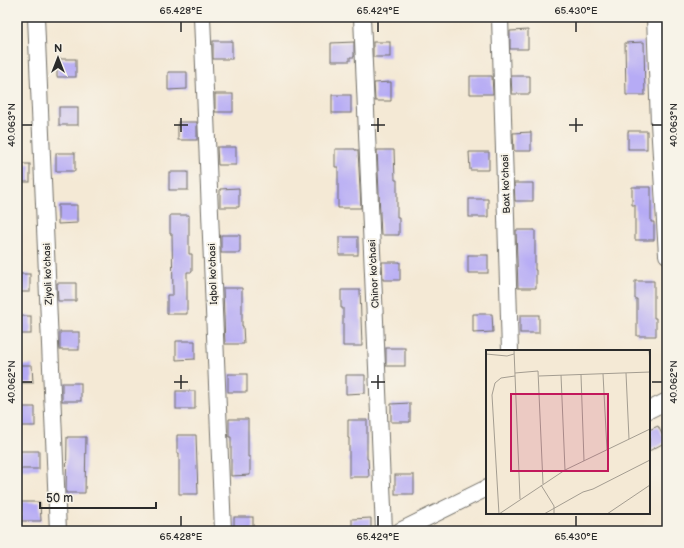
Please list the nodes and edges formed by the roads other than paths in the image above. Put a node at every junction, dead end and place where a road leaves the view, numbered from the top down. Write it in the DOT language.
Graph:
graph roads {
  1 [pos="36,17"];
  2 [pos="202,17"];
  3 [pos="362,17"];
  4 [pos="500,17"];
  5 [pos="655,17"];
  6 [pos="667,255"];
  7 [pos="510,350"];
  8 [pos="667,401"];
  9 [pos="650,410"];
  10 [pos="486,488"];
  11 [pos="58,531"];
  12 [pos="223,531"];
  13 [pos="384,531"];
  14 [pos="400,531"];
  1 -- 11 [label="street, Ziyoli ko'chasi"];
  2 -- 12 [label="street, Iqbol ko'chasi"];
  3 -- 13 [label="street, Chinor ko'chasi"];
  4 -- 7 [label="street, Baxt ko'chasi"];
  5 -- 6 [label="street"];
  8 -- 9 [label="street"];
  10 -- 14 [label="street"];
}
